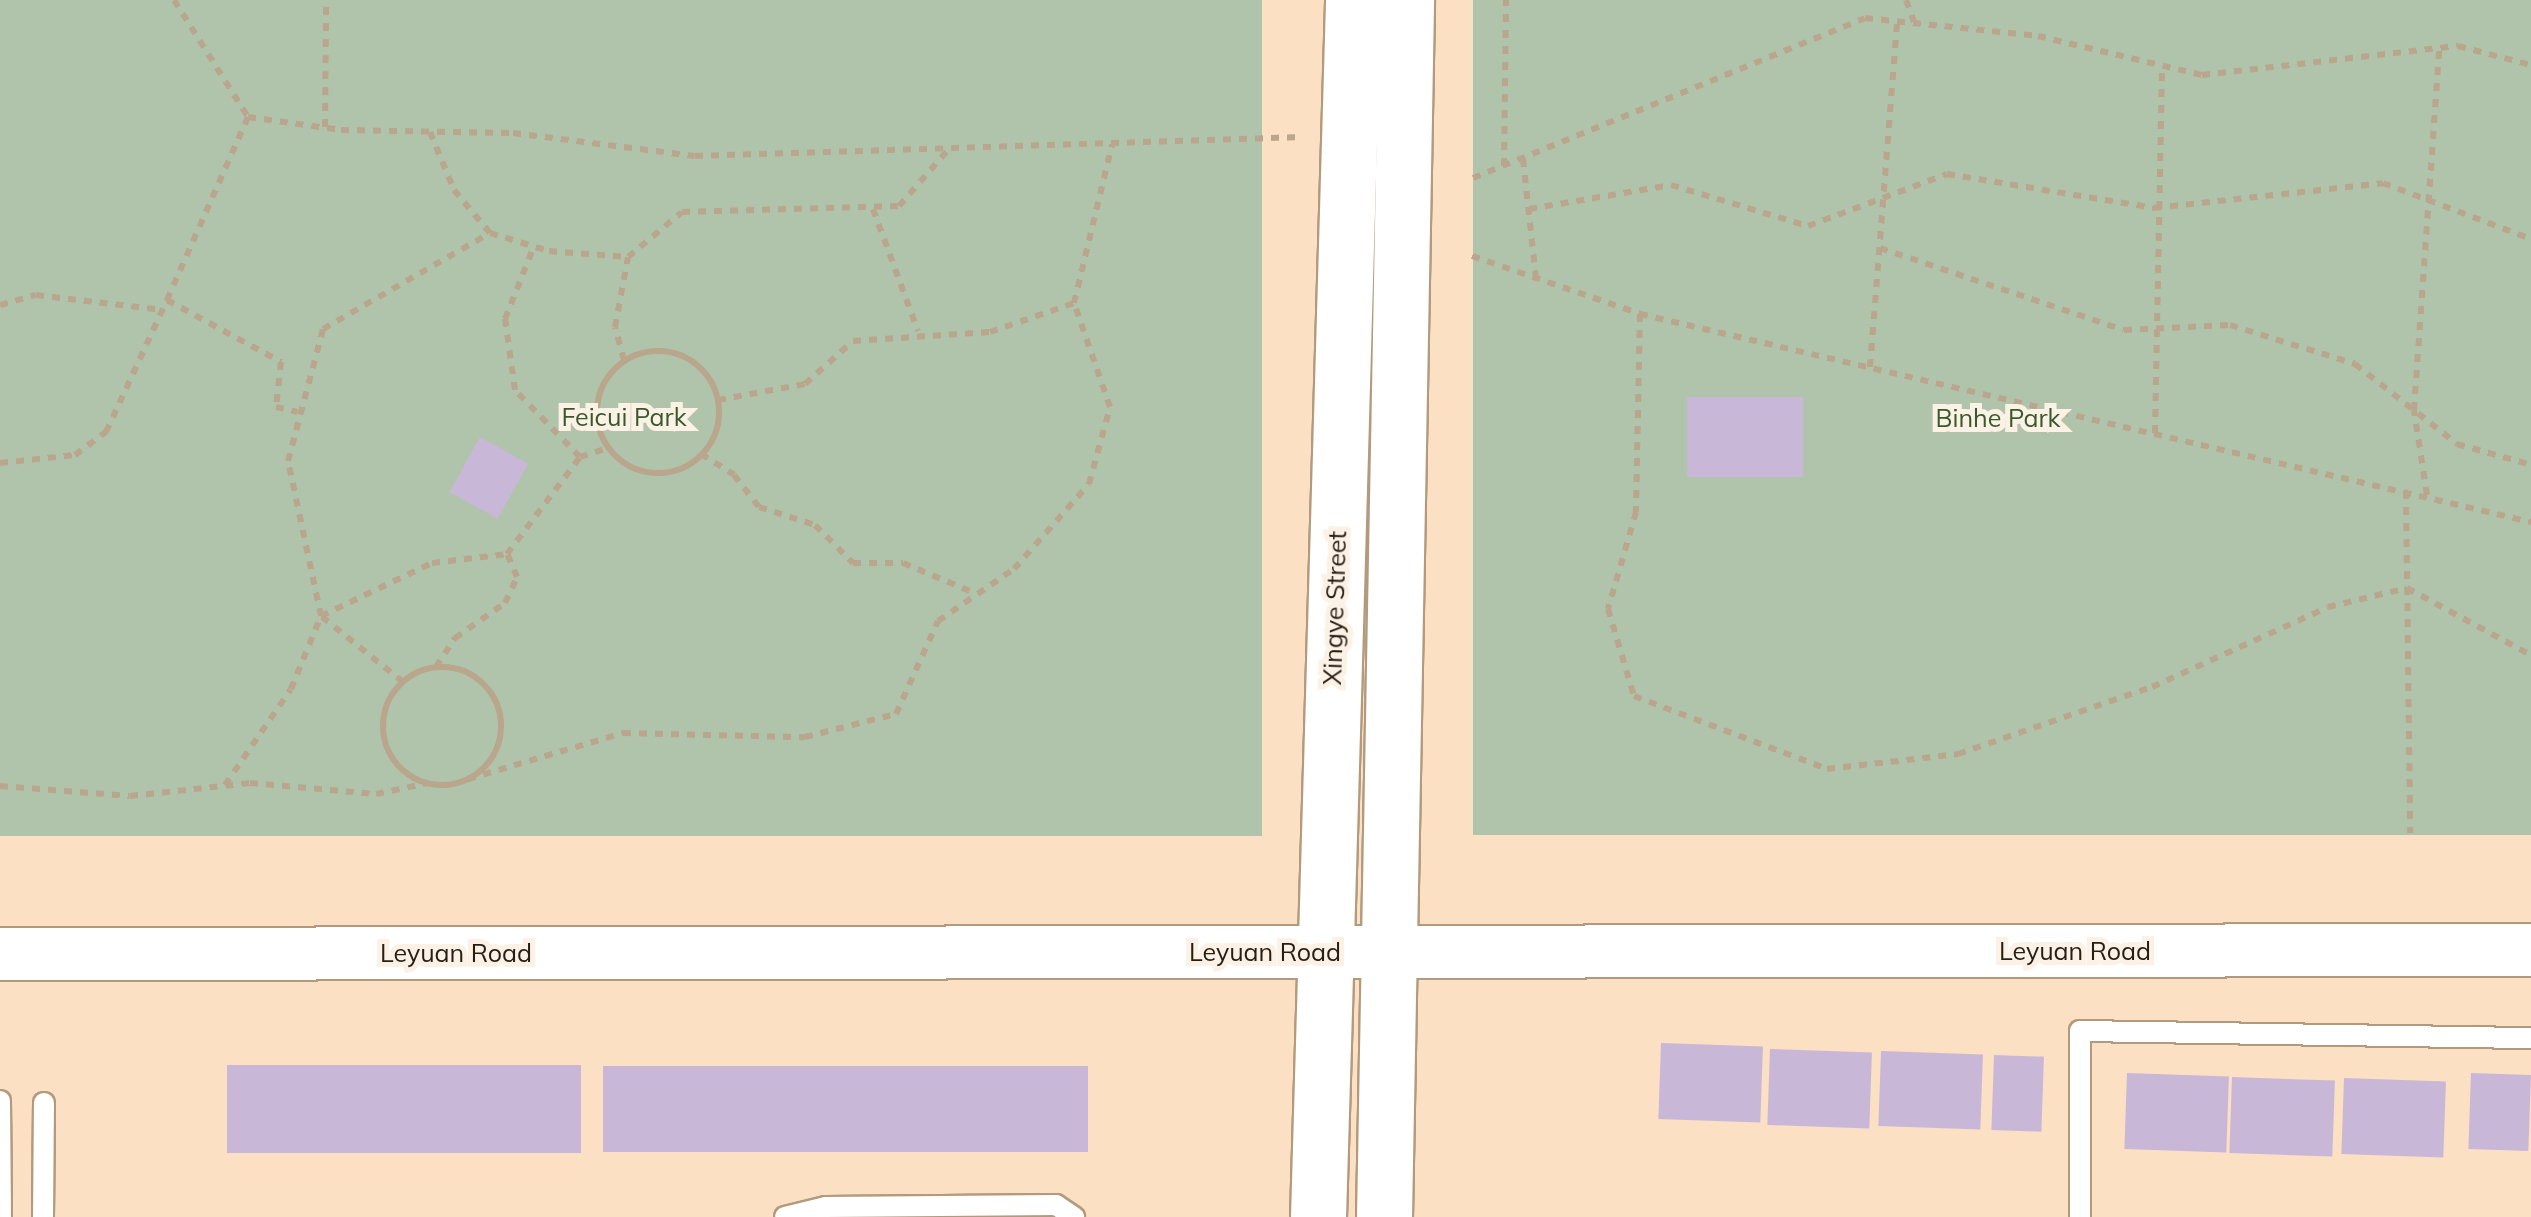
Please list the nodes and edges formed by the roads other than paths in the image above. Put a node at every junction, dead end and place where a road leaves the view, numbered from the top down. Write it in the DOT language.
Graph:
graph roads {
  1 [pos="1353,0"];
  2 [pos="1406,0"];
  3 [pos="2531,950"];
  4 [pos="1324,952"];
  5 [pos="1392,952"];
  6 [pos="0,954"];
  7 [pos="2531,1038"];
  8 [pos="0,1101"];
  9 [pos="44,1103"];
  10 [pos="1,1217"];
  11 [pos="43,1217"];
  12 [pos="785,1217"];
  13 [pos="1074,1217"];
  14 [pos="1318,1217"];
  15 [pos="1384,1217"];
  16 [pos="2080,1217"];
  1 -- 4 [label="main road, Xingye Street"];
  2 -- 5 [label="main road"];
  3 -- 5 [label="street, Leyuan Road"];
  4 -- 5 [label="street, Leyuan Road"];
  4 -- 6 [label="street, Leyuan Road"];
  4 -- 14 [label="main road, Xingye Street"];
  5 -- 15 [label="main road"];
  7 -- 16 [label="lane"];
  8 -- 10 [label="lane"];
  9 -- 11 [label="lane"];
  12 -- 13 [label="lane"];
}
